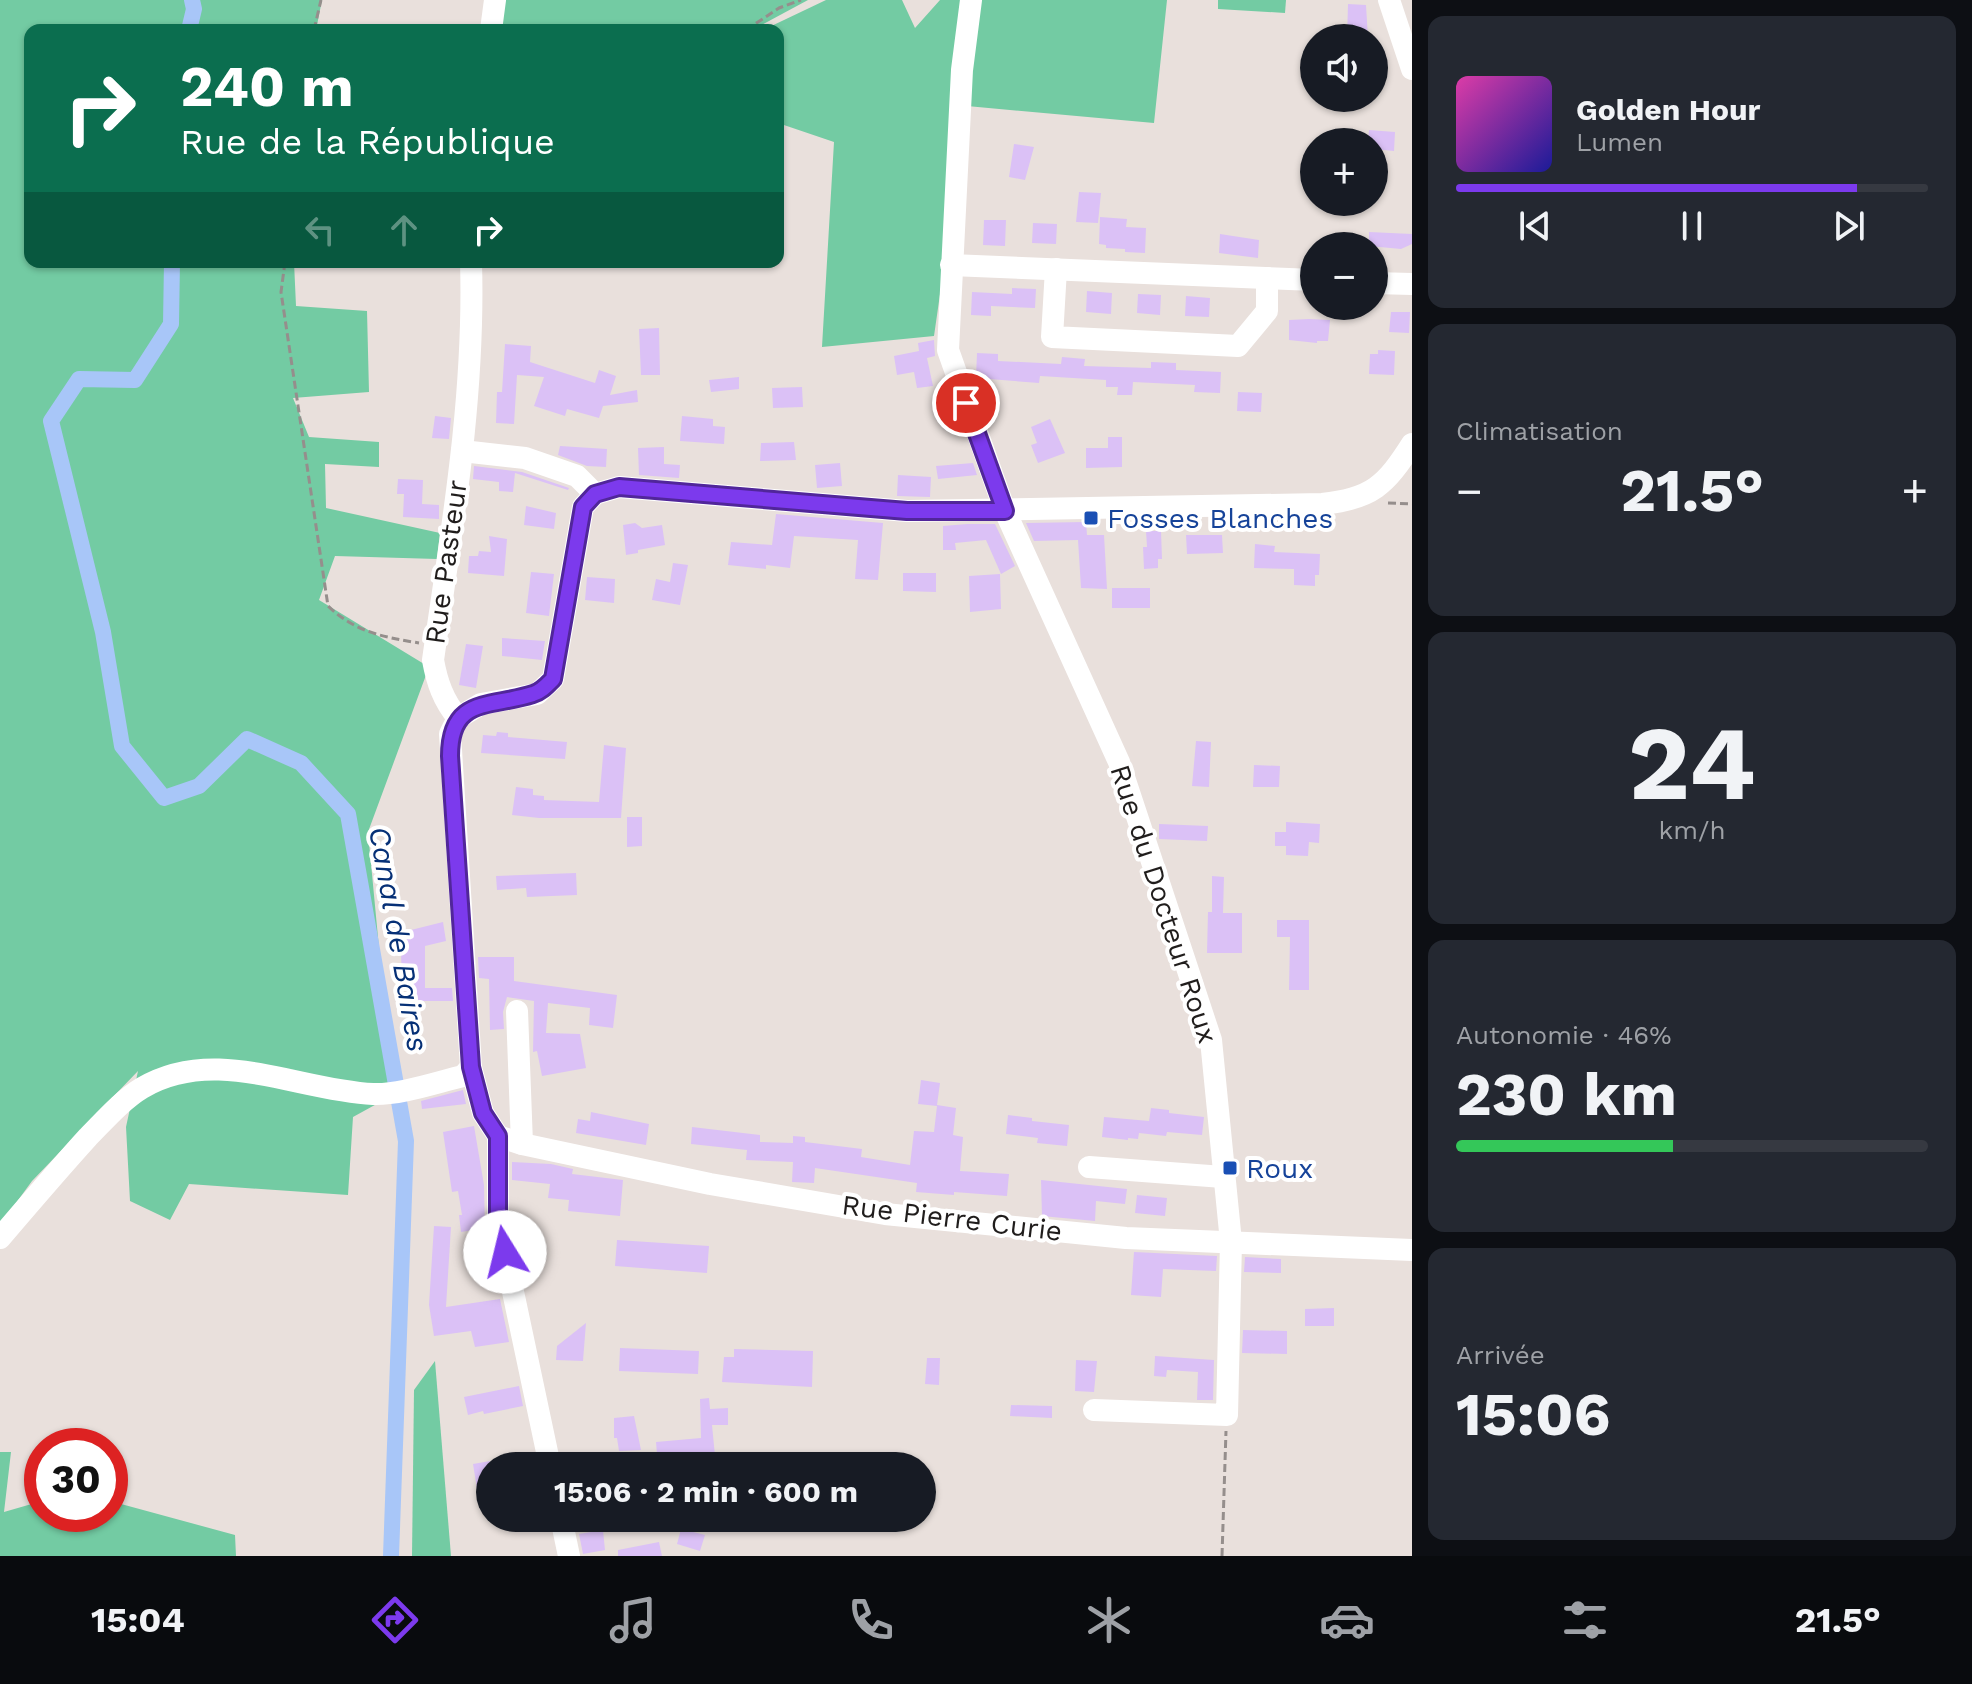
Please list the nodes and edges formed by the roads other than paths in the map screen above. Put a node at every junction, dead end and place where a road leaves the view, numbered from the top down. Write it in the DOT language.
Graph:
graph roads {
  1 [pos="495,0"];
  2 [pos="971,0"];
  3 [pos="1389,0"];
  4 [pos="492,24"];
  5 [pos="1412,69"];
  6 [pos="951,265"];
  7 [pos="471,268"];
  8 [pos="1056,269"];
  9 [pos="1267,278"];
  10 [pos="1300,279"];
  11 [pos="1388,283"];
  12 [pos="1412,284"];
  13 [pos="1412,444"];
  14 [pos="462,451"];
  15 [pos="595,494"];
  16 [pos="1005,511"];
  17 [pos="458,718"];
  18 [pos="517,1011"];
  19 [pos="471,1067"];
  20 [pos="498,1136"];
  21 [pos="522,1144"];
  22 [pos="1089,1167"];
  23 [pos="1223,1177"];
  24 [pos="0,1238"];
  25 [pos="1231,1242"];
  26 [pos="1412,1250"];
  27 [pos="1094,1410"];
  28 [pos="547,1452"];
  29 [pos="564,1532"];
  30 [pos="569,1556"];
  1 -- 4 [label="street"];
  2 -- 6 [label="street, Rue du Docteur Roux"];
  3 -- 5 [label="street"];
  6 -- 8 [label="street"];
  6 -- 16 [label="street, Rue du Docteur Roux"];
  7 -- 14 [label="street, Rue Pasteur"];
  8 -- 9 [label="street"];
  8 -- 9 [label="street"];
  9 -- 10 [label="street"];
  11 -- 12 [label="street"];
  13 -- 16 [label="street"];
  14 -- 15 [label="street"];
  14 -- 17 [label="street, Rue Pasteur"];
  15 -- 16 [label="street"];
  15 -- 17 [label="street"];
  16 -- 23 [label="street, Rue du Docteur Roux"];
  17 -- 19 [label="street"];
  18 -- 21 [label="street"];
  19 -- 20 [label="street"];
  19 -- 24 [label="street"];
  20 -- 21 [label="street, Rue Pierre Curie"];
  20 -- 28 [label="street"];
  21 -- 25 [label="street, Rue Pierre Curie"];
  22 -- 23 [label="street"];
  23 -- 25 [label="street, Rue du Docteur Roux"];
  25 -- 26 [label="street, Rue Pierre Curie"];
  25 -- 27 [label="street, Rue du Docteur Roux"];
  29 -- 30 [label="street"];
}
